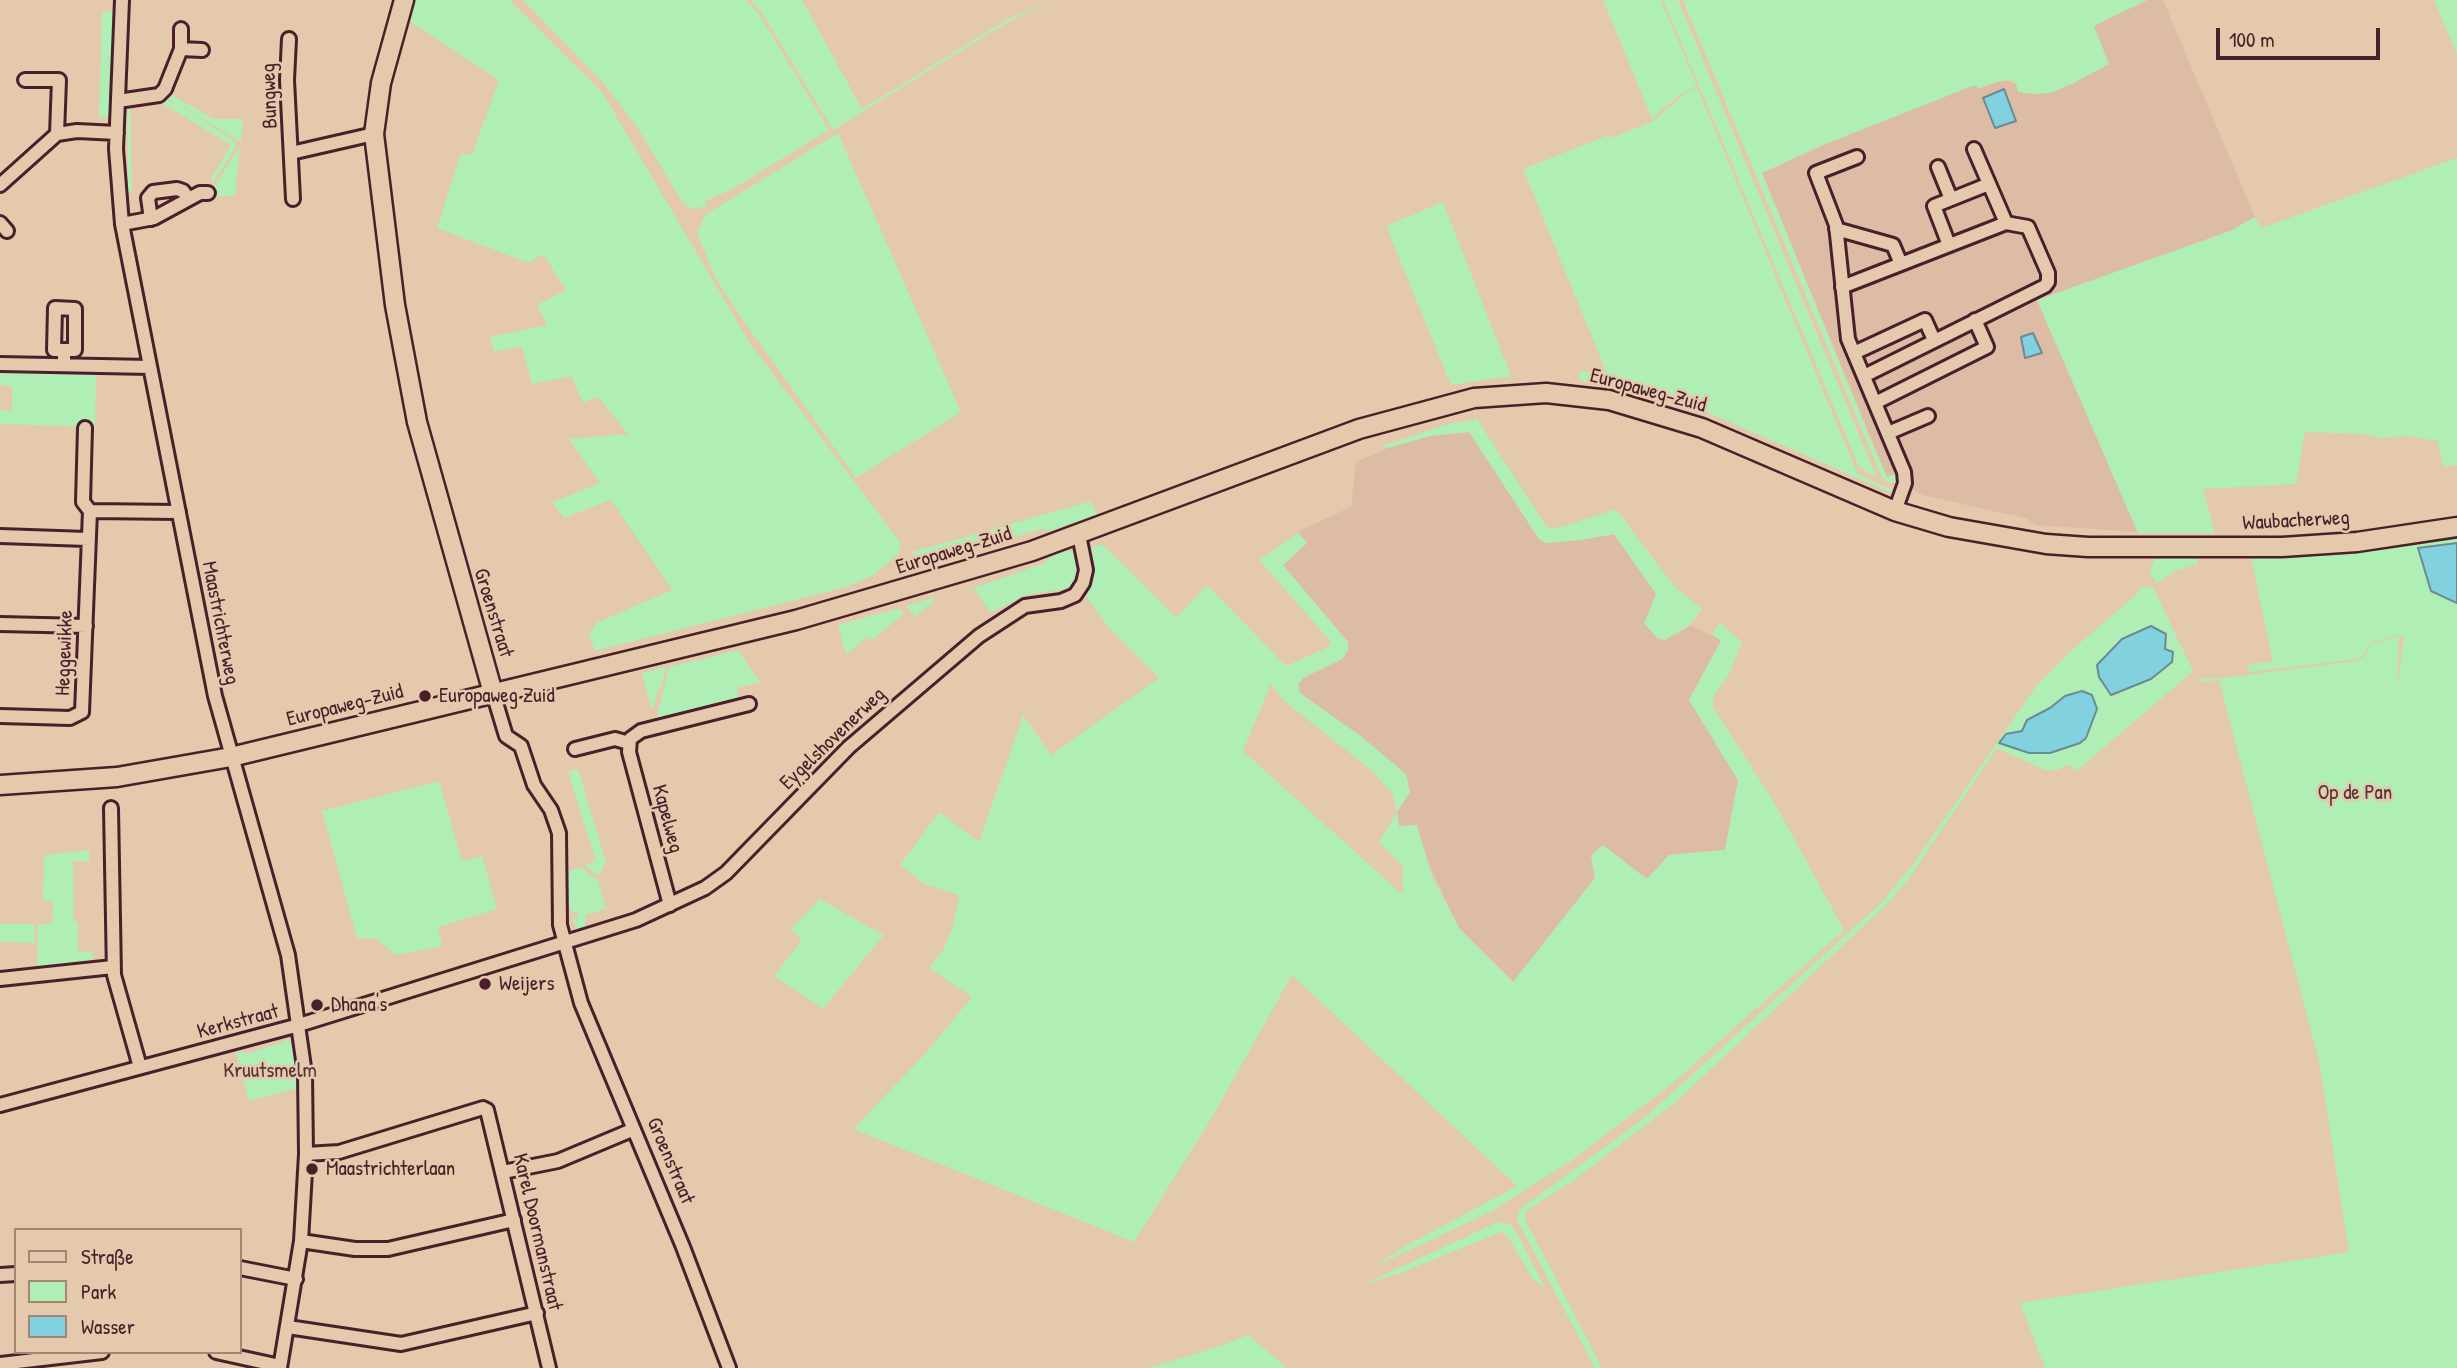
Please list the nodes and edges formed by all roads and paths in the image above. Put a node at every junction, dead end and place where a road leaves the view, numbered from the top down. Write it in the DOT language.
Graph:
graph roads {
  1 [pos="122,0"];
  2 [pos="404,0"];
  3 [pos="181,29"];
  4 [pos="289,39"];
  5 [pos="181,50"];
  6 [pos="202,50"];
  7 [pos="25,80"];
  8 [pos="118,101"];
  9 [pos="117,133"];
  10 [pos="57,134"];
  11 [pos="374,134"];
  12 [pos="1975,149"];
  13 [pos="291,153"];
  14 [pos="1857,157"];
  15 [pos="1938,167"];
  16 [pos="2,180"];
  17 [pos="1989,184"];
  18 [pos="208,193"];
  19 [pos="293,199"];
  20 [pos="1951,199"];
  21 [pos="189,200"];
  22 [pos="151,219"];
  23 [pos="2006,223"];
  24 [pos="122,224"];
  25 [pos="1836,229"];
  26 [pos="1949,245"];
  27 [pos="1901,264"];
  28 [pos="1842,287"];
  29 [pos="1975,320"];
  30 [pos="1934,340"];
  31 [pos="64,350"];
  32 [pos="1854,353"];
  33 [pos="0,364"];
  34 [pos="64,366"];
  35 [pos="150,367"];
  36 [pos="1864,376"];
  37 [pos="1875,403"];
  38 [pos="1928,416"];
  39 [pos="85,428"];
  40 [pos="1888,433"];
  41 [pos="90,511"];
  42 [pos="1895,511"];
  43 [pos="179,512"];
  44 [pos="2457,527"];
  45 [pos="1079,535"];
  46 [pos="0,536"];
  47 [pos="88,539"];
  48 [pos="2137,547"];
  49 [pos="0,624"];
  50 [pos="86,626"];
  51 [pos="493,693"];
  52 [pos="749,704"];
  53 [pos="0,716"];
  54 [pos="629,743"];
  55 [pos="575,749"];
  56 [pos="231,757"];
  57 [pos="0,785"];
  58 [pos="111,808"];
  59 [pos="670,905"];
  60 [pos="564,943"];
  61 [pos="113,967"];
  62 [pos="0,979"];
  63 [pos="299,1025"];
  64 [pos="139,1067"];
  65 [pos="0,1105"];
  66 [pos="632,1130"];
  67 [pos="306,1154"];
  68 [pos="503,1172"];
  69 [pos="514,1220"];
  70 [pos="301,1241"];
  71 [pos="242,1268"];
  72 [pos="296,1279"];
  73 [pos="537,1313"];
  74 [pos="288,1326"];
  75 [pos="85,1354"];
  76 [pos="225,1354"];
  77 [pos="0,1364"];
  78 [pos="280,1367"];
  79 [pos="549,1368"];
  80 [pos="729,1368"];
  1 -- 8 [label="street, Maastrichterweg"];
  2 -- 11 [label="street, Groenstraat"];
  3 -- 5 [label="street"];
  4 -- 13 [label="street, Bungweg"];
  5 -- 6 [label="street"];
  5 -- 8 [label="street"];
  7 -- 10 [label="street"];
  8 -- 9 [label="street, Maastrichterweg"];
  9 -- 10 [label="street"];
  9 -- 24 [label="street, Maastrichterweg"];
  10 -- 16 [label="street"];
  11 -- 13 [label="street, Bungweg"];
  11 -- 51 [label="street, Groenstraat"];
  12 -- 17 [label="street"];
  13 -- 19 [label="street, Bungweg"];
  14 -- 25 [label="street"];
  15 -- 20 [label="street"];
  17 -- 20 [label="street"];
  17 -- 23 [label="street"];
  18 -- 21 [label="street"];
  20 -- 26 [label="street"];
  21 -- 22 [label="street"];
  21 -- 22 [label="street"];
  22 -- 24 [label="street"];
  23 -- 26 [label="street"];
  23 -- 29 [label="street"];
  24 -- 35 [label="street, Maastrichterweg"];
  25 -- 27 [label="street"];
  25 -- 28 [label="street"];
  26 -- 27 [label="street"];
  27 -- 28 [label="street"];
  28 -- 32 [label="street"];
  29 -- 30 [label="street"];
  29 -- 37 [label="street"];
  30 -- 32 [label="street"];
  30 -- 36 [label="street"];
  31 -- 34 [label="street"];
  32 -- 36 [label="street"];
  33 -- 34 [label="street"];
  34 -- 35 [label="street"];
  35 -- 43 [label="street, Maastrichterweg"];
  36 -- 37 [label="street"];
  37 -- 40 [label="street"];
  38 -- 40 [label="street"];
  39 -- 41 [label="street, Heggewikke"];
  40 -- 42 [label="street"];
  41 -- 43 [label="street"];
  41 -- 47 [label="street, Heggewikke"];
  42 -- 45 [label="street, Europaweg-Zuid"];
  42 -- 48 [label="street, Europaweg-Zuid"];
  43 -- 56 [label="street, Maastrichterweg"];
  44 -- 48 [label="street, Waubacherweg"];
  45 -- 51 [label="street, Europaweg-Zuid"];
  45 -- 59 [label="street, Eygelshovenerweg"];
  46 -- 47 [label="street"];
  47 -- 50 [label="street, Heggewikke"];
  49 -- 50 [label="street"];
  50 -- 53 [label="street, Heggewikke"];
  51 -- 56 [label="street, Europaweg-Zuid"];
  51 -- 60 [label="street, Groenstraat"];
  52 -- 54 [label="street"];
  54 -- 55 [label="street"];
  54 -- 59 [label="street, Kapelweg"];
  56 -- 57 [label="street, Europaweg-Zuid"];
  56 -- 63 [label="street, Maastrichterweg"];
  58 -- 61 [label="street"];
  59 -- 60 [label="street, Eygelshovenerweg"];
  60 -- 63 [label="street, Kerkstraat"];
  60 -- 66 [label="street, Groenstraat"];
  61 -- 62 [label="street"];
  61 -- 64 [label="street"];
  63 -- 64 [label="street, Kerkstraat"];
  63 -- 67 [label="street"];
  64 -- 65 [label="street, Kerkstraat"];
  66 -- 68 [label="street"];
  66 -- 80 [label="street, Groenstraat"];
  67 -- 68 [label="street, Karel Doormanstraat"];
  67 -- 70 [label="street"];
  68 -- 69 [label="street, Karel Doormanstraat"];
  69 -- 70 [label="street"];
  69 -- 73 [label="street, Karel Doormanstraat"];
  70 -- 72 [label="street"];
  71 -- 72 [label="street"];
  72 -- 74 [label="street"];
  73 -- 74 [label="street"];
  73 -- 79 [label="street, Karel Doormanstraat"];
  74 -- 78 [label="street"];
  75 -- 77 [label="street"];
  76 -- 78 [label="street"];
}
